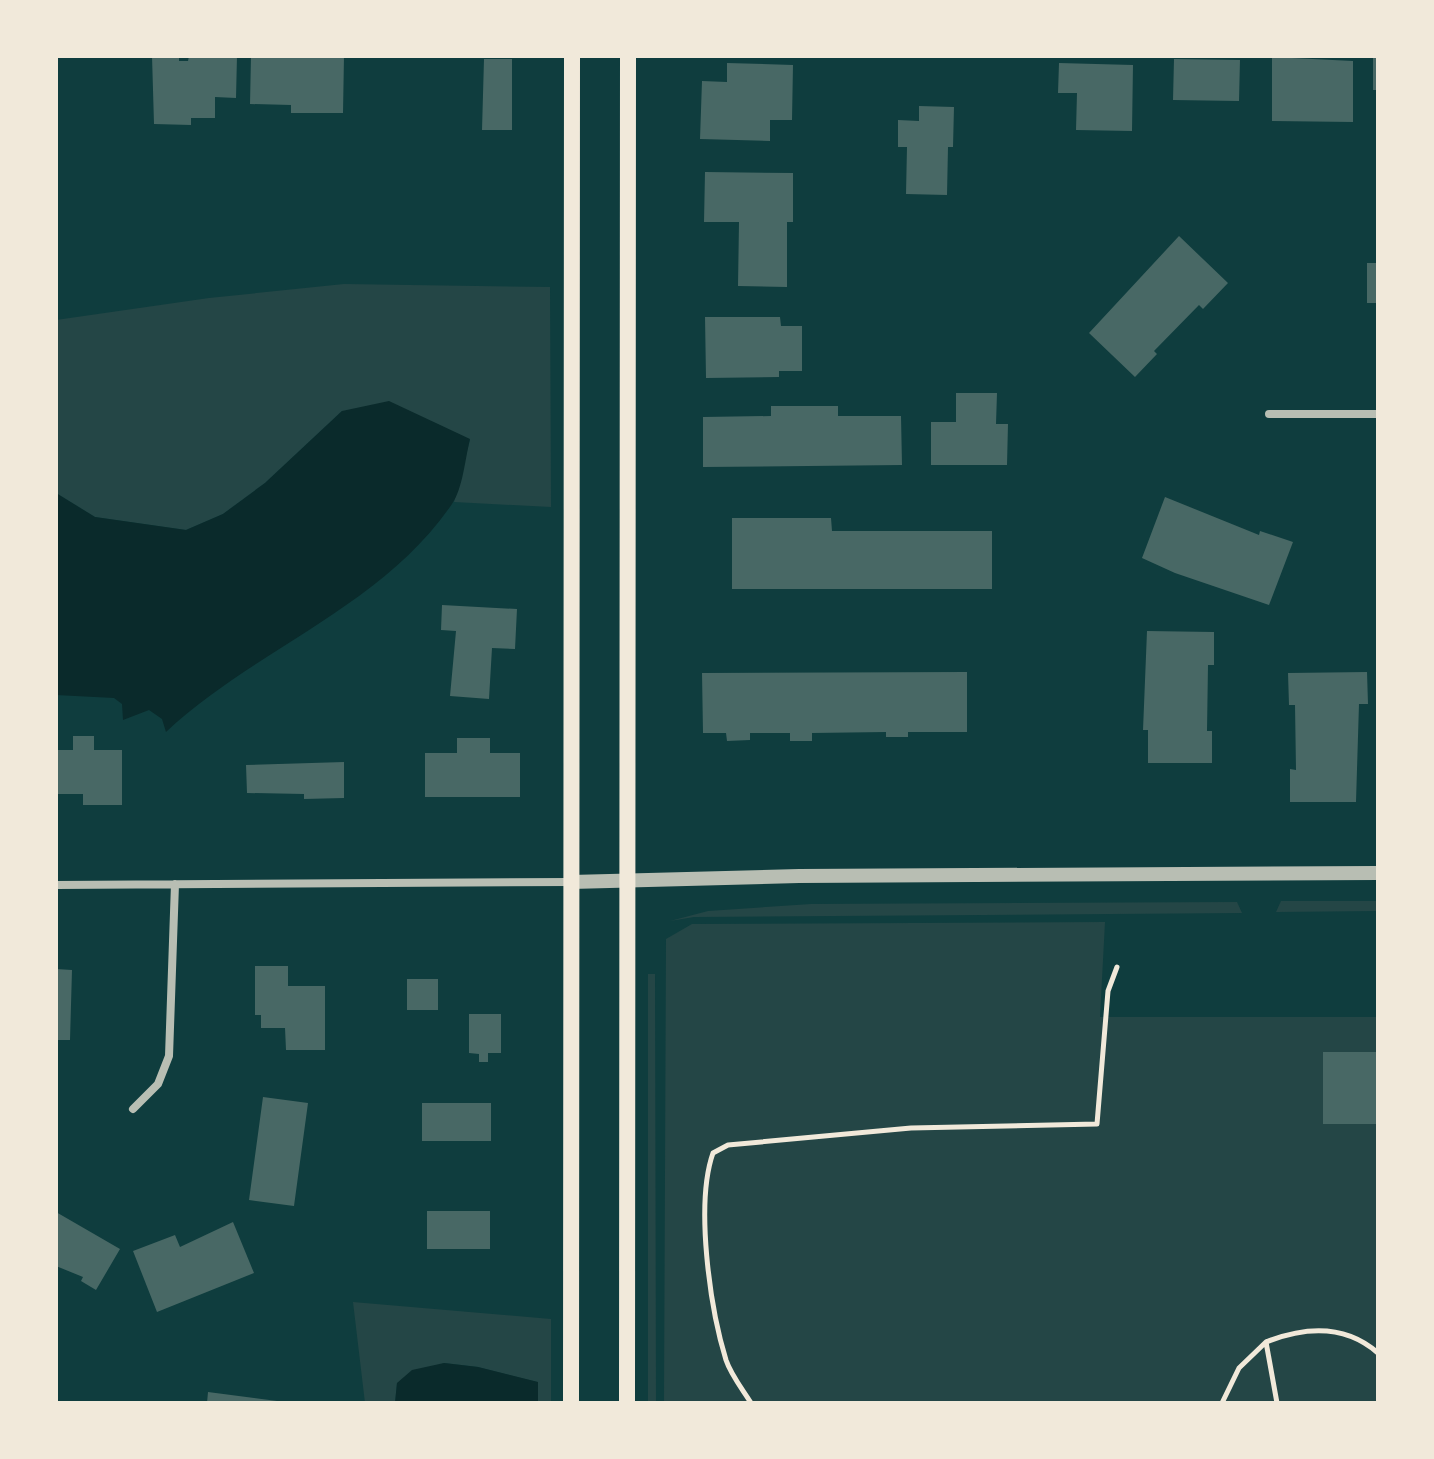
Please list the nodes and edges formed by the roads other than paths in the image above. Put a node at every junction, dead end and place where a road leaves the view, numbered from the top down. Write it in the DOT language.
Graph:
graph roads {
  1 [pos="572,56"];
  2 [pos="628,56"];
  3 [pos="1269,414"];
  4 [pos="1378,414"];
  5 [pos="1378,873"];
  6 [pos="625,881"];
  7 [pos="571,882"];
  8 [pos="175,884"];
  9 [pos="56,885"];
  10 [pos="133,1109"];
  11 [pos="571,1403"];
  12 [pos="627,1403"];
  1 -- 7 [label="main road"];
  2 -- 6 [label="main road"];
  3 -- 4 [label="street"];
  5 -- 6 [label="street"];
  6 -- 7 [label="street"];
  6 -- 12 [label="main road"];
  7 -- 8 [label="street"];
  7 -- 11 [label="main road"];
  8 -- 9 [label="street"];
  8 -- 10 [label="street"];
}
